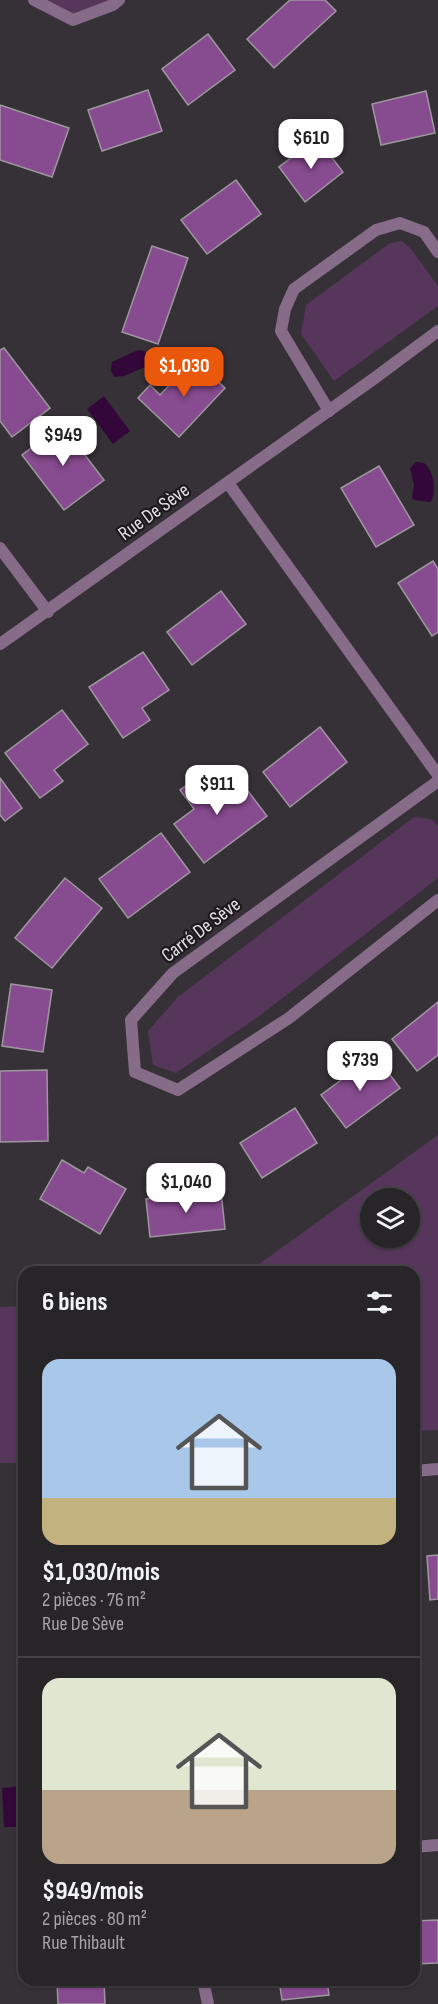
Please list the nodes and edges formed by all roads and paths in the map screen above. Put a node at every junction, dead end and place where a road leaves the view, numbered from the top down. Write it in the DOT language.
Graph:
graph roads {
  1 [pos="34,0"];
  2 [pos="119,0"];
  3 [pos="438,252"];
  4 [pos="438,331"];
  5 [pos="329,411"];
  6 [pos="228,483"];
  7 [pos="0,548"];
  8 [pos="48,612"];
  9 [pos="0,644"];
  10 [pos="438,775"];
  11 [pos="438,781"];
  12 [pos="438,900"];
  13 [pos="438,1469"];
  14 [pos="420,1470"];
  15 [pos="438,1845"];
  16 [pos="420,1846"];
  17 [pos="204,1986"];
  18 [pos="208,2004"];
  1 -- 2 [label="street"];
  3 -- 5 [label="street"];
  4 -- 5 [label="street, Rue De Sève"];
  5 -- 6 [label="street, Rue De Sève"];
  6 -- 8 [label="street, Rue De Sève"];
  6 -- 10 [label="street"];
  7 -- 8 [label="street"];
  8 -- 9 [label="street, Rue De Sève"];
  11 -- 12 [label="street, Carré De Sève"];
  13 -- 14 [label="street"];
  15 -- 16 [label="street"];
  17 -- 18 [label="street"];
}
